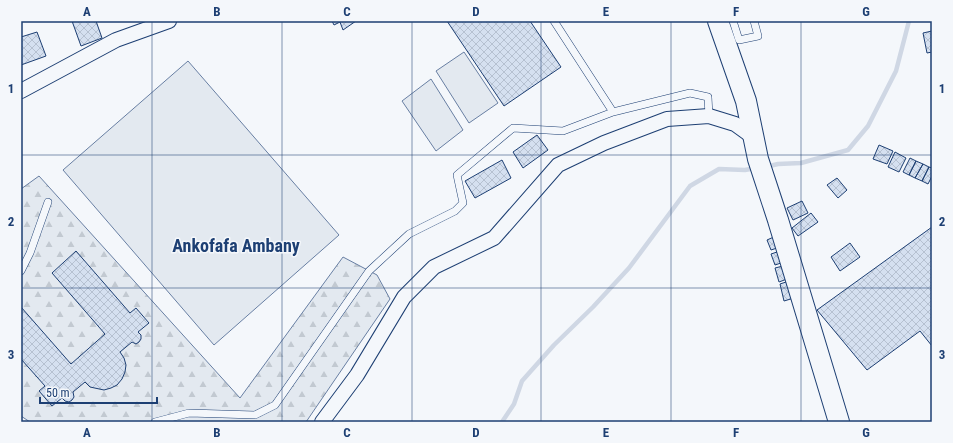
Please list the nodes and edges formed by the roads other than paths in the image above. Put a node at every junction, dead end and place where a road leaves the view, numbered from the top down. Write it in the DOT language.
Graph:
graph roads {
  1 [pos="169,21"];
  2 [pos="554,21"];
  3 [pos="718,21"];
  4 [pos="733,21"];
  5 [pos="754,21"];
  6 [pos="21,91"];
  7 [pos="613,112"];
  8 [pos="709,116"];
  9 [pos="753,136"];
  10 [pos="48,202"];
  11 [pos="21,271"];
  12 [pos="155,422"];
  13 [pos="322,422"];
  14 [pos="839,422"];
  1 -- 6 [label="street"];
  2 -- 7 [label="lane"];
  3 -- 9 [label="street"];
  4 -- 5 [label="lane"];
  7 -- 8 [label="lane"];
  7 -- 12 [label="lane"];
  8 -- 9 [label="street"];
  8 -- 13 [label="street"];
  9 -- 14 [label="street"];
  10 -- 11 [label="lane"];
}
